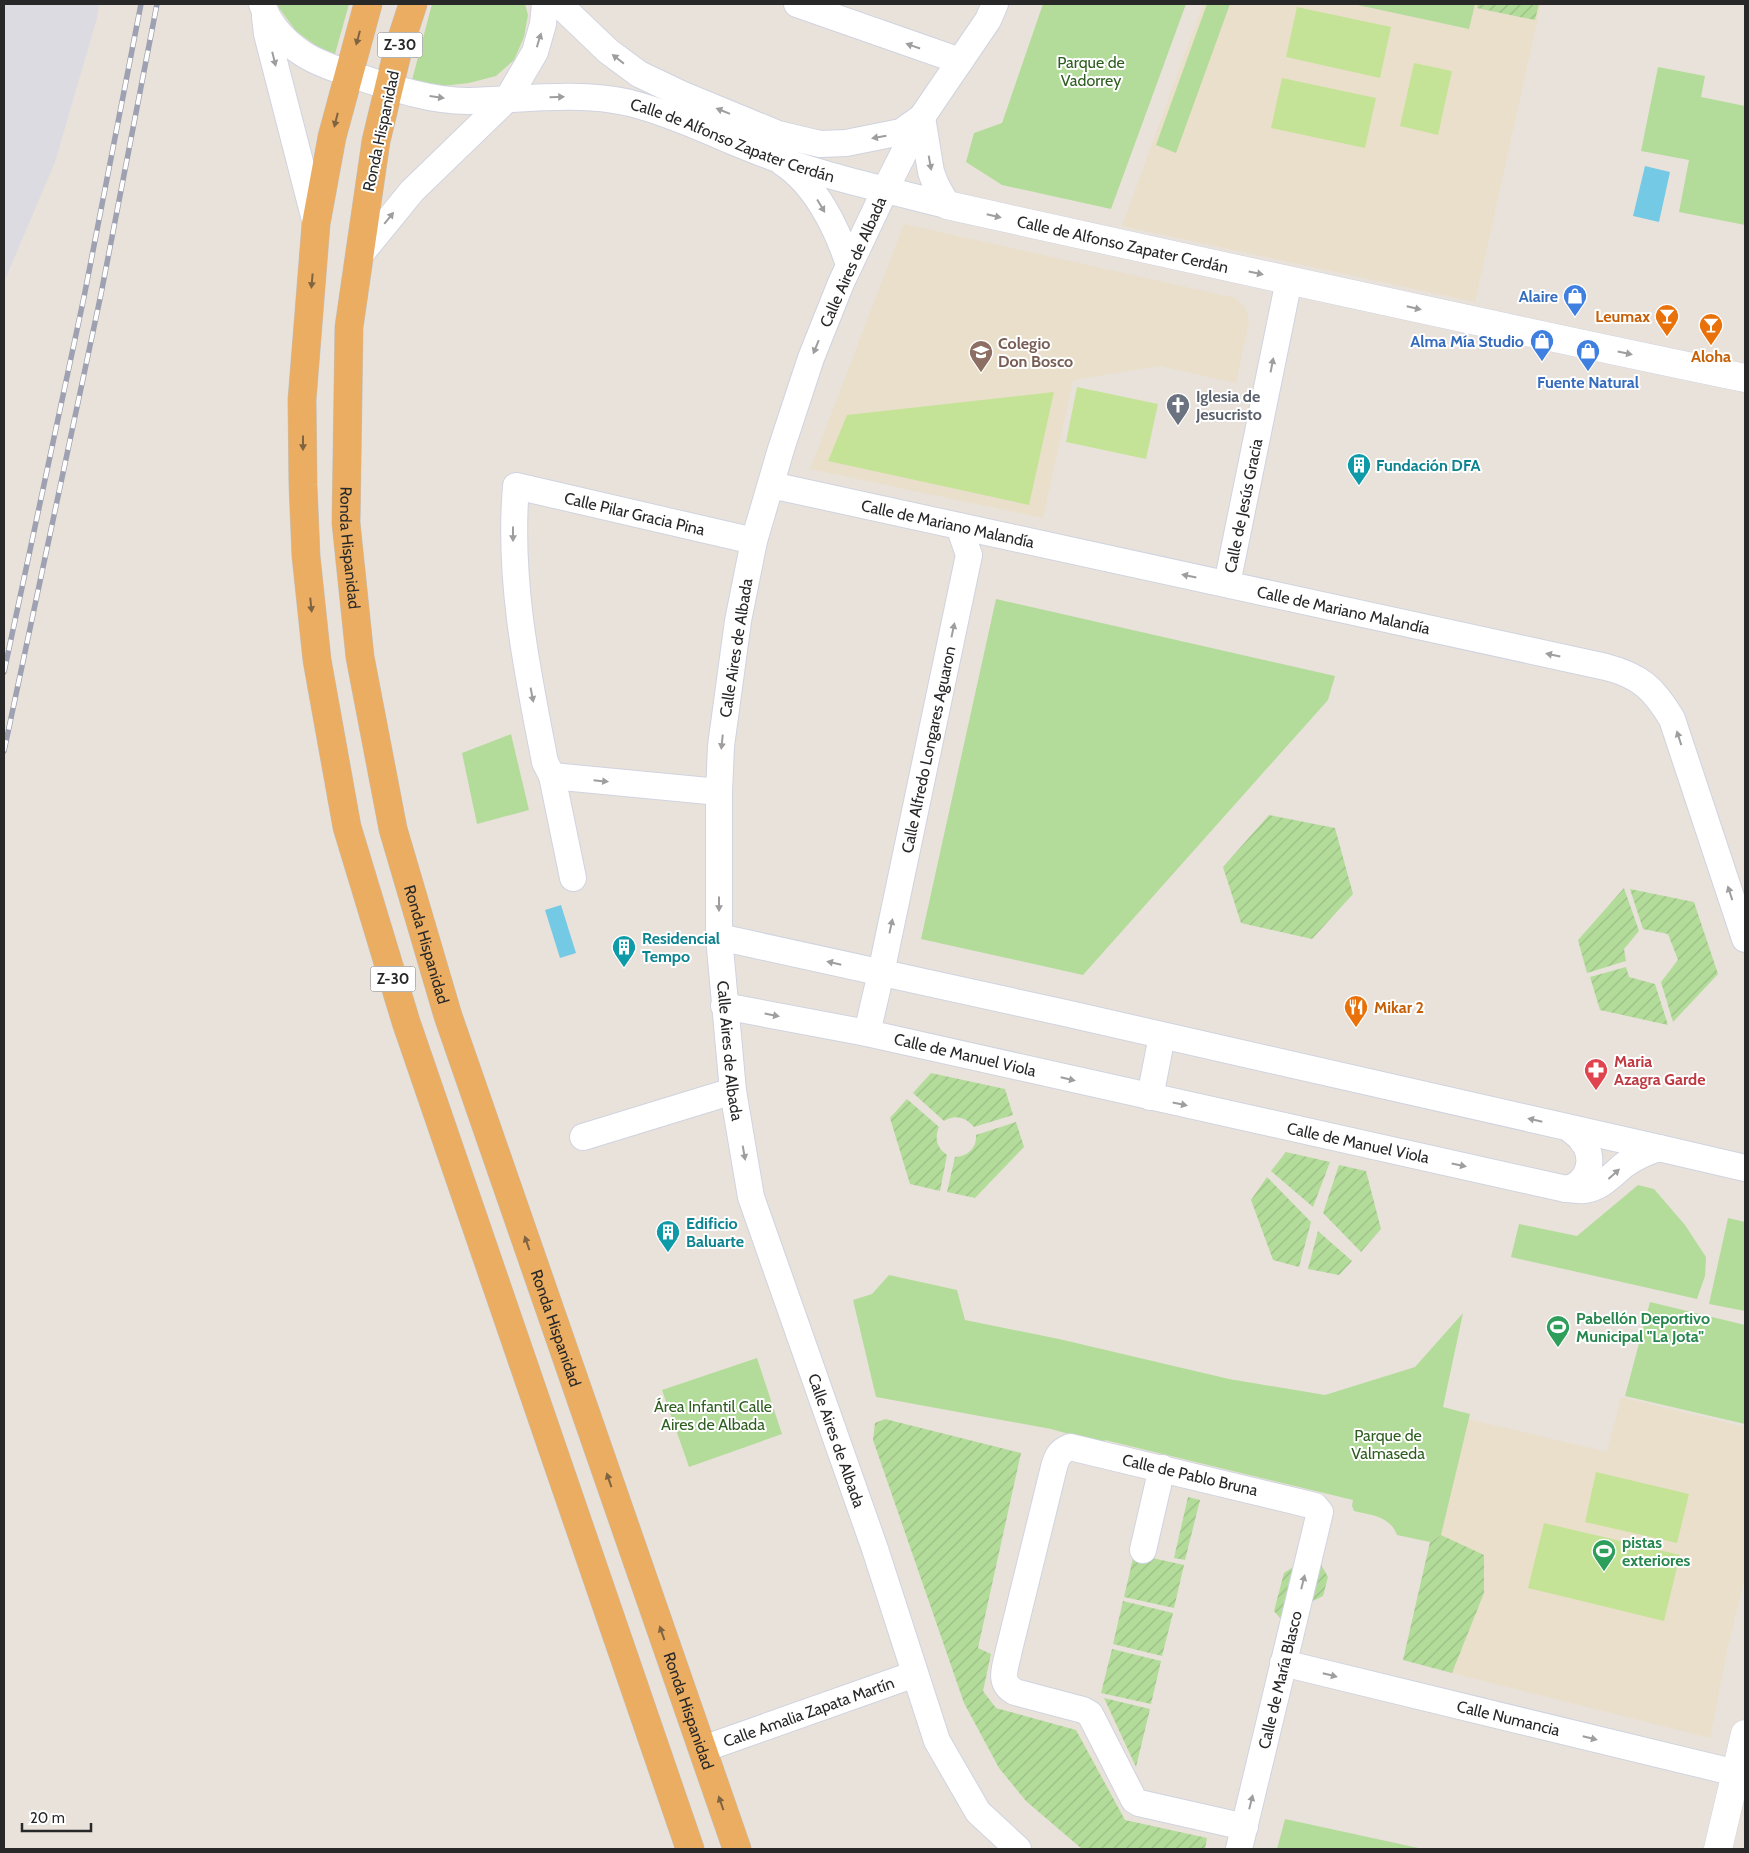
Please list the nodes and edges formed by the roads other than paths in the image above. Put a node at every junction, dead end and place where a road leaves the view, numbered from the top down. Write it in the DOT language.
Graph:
graph roads {
  1 [pos="368,4"];
  2 [pos="413,4"];
  3 [pos="545,4"];
  4 [pos="559,4"];
  5 [pos="797,4"];
  6 [pos="995,4"];
  7 [pos="264,8"];
  8 [pos="960,61"];
  9 [pos="348,73"];
  10 [pos="390,86"];
  11 [pos="508,98"];
  12 [pos="922,116"];
  13 [pos="776,158"];
  14 [pos="885,190"];
  15 [pos="947,205"];
  16 [pos="316,224"];
  17 [pos="359,256"];
  18 [pos="849,265"];
  19 [pos="1289,280"];
  20 [pos="1745,378"];
  21 [pos="771,485"];
  22 [pos="959,526"];
  23 [pos="754,541"];
  24 [pos="1227,584"];
  25 [pos="552,776"];
  26 [pos="719,792"];
  27 [pos="573,878"];
  28 [pos="719,937"];
  29 [pos="1745,939"];
  30 [pos="882,973"];
  31 [pos="724,1006"];
  32 [pos="867,1033"];
  33 [pos="1162,1036"];
  34 [pos="732,1091"];
  35 [pos="1150,1097"];
  36 [pos="1569,1128"];
  37 [pos="583,1137"];
  38 [pos="1659,1148"];
  39 [pos="1745,1168"];
  40 [pos="1566,1189"];
  41 [pos="1162,1468"];
  42 [pos="1320,1512"];
  43 [pos="1143,1550"];
  44 [pos="1283,1663"];
  45 [pos="915,1674"];
  46 [pos="1745,1734"];
  47 [pos="703,1749"];
  48 [pos="1736,1773"];
  49 [pos="1242,1838"];
  50 [pos="690,1849"];
  51 [pos="737,1849"];
  52 [pos="1018,1849"];
  53 [pos="1718,1849"];
  1 -- 9 [label="highway, Z-30, one-way"];
  2 -- 10 [label="highway, Ronda Hispanidad / Z-30"];
  11 -- 3 [label="street, one-way"];
  12 -- 4 [label="street, Calle de Alfonso Zapater Cerdán, one-way"];
  8 -- 5 [label="street, one-way"];
  6 -- 8 [label="street"];
  7 -- 9 [label="street, Calle de Alfonso Zapater Cerdán"];
  7 -- 16 [label="street, one-way"];
  8 -- 12 [label="street"];
  9 -- 10 [label="street, Calle de Alfonso Zapater Cerdán"];
  9 -- 16 [label="highway, Z-30, one-way"];
  10 -- 11 [label="street, Calle de Alfonso Zapater Cerdán, one-way"];
  10 -- 17 [label="highway, Ronda Hispanidad / Z-30"];
  11 -- 13 [label="street, Calle de Alfonso Zapater Cerdán, one-way"];
  17 -- 11 [label="street, one-way"];
  12 -- 14 [label="street, Calle Aires de Albada"];
  12 -- 15 [label="street, one-way"];
  13 -- 14 [label="street, Calle de Alfonso Zapater Cerdán"];
  13 -- 18 [label="street, one-way"];
  14 -- 15 [label="street, Calle de Alfonso Zapater Cerdán"];
  14 -- 18 [label="street, Calle Aires de Albada"];
  15 -- 19 [label="street, Calle de Alfonso Zapater Cerdán, one-way"];
  16 -- 50 [label="highway, Z-30, one-way"];
  47 -- 17 [label="highway, Ronda Hispanidad / Z-30, one-way"];
  18 -- 21 [label="street, Calle Aires de Albada, one-way"];
  19 -- 20 [label="street, Calle de Alfonso Zapater Cerdán, one-way"];
  24 -- 19 [label="street, Calle de Jesús Gracia, one-way"];
  21 -- 22 [label="street, Calle de Mariano Malandía"];
  21 -- 23 [label="street, Calle Aires de Albada"];
  24 -- 22 [label="street, Calle de Mariano Malandía, one-way"];
  30 -- 22 [label="street, Calle Alfredo Longares Aguaron, one-way"];
  23 -- 25 [label="street, Calle Pilar Gracia Pina, one-way"];
  23 -- 26 [label="street, Calle Aires de Albada, one-way"];
  29 -- 24 [label="street, Calle de Mariano Malandía, one-way"];
  25 -- 26 [label="street, one-way"];
  25 -- 27 [label="street"];
  26 -- 28 [label="street, Calle Aires de Albada, one-way"];
  30 -- 28 [label="street, one-way"];
  28 -- 31 [label="street, Calle Aires de Albada"];
  30 -- 32 [label="street"];
  30 -- 33 [label="street"];
  31 -- 32 [label="street, Calle de Manuel Viola, one-way"];
  31 -- 34 [label="street, Calle Aires de Albada"];
  32 -- 35 [label="street, Calle de Manuel Viola, one-way"];
  33 -- 35 [label="street"];
  36 -- 33 [label="street, one-way"];
  34 -- 37 [label="street"];
  34 -- 45 [label="street, Calle Aires de Albada, one-way"];
  35 -- 40 [label="street, Calle de Manuel Viola, one-way"];
  36 -- 38 [label="street"];
  36 -- 40 [label="street"];
  38 -- 39 [label="street"];
  40 -- 38 [label="street, Calle de Manuel Viola, one-way"];
  41 -- 42 [label="street, Calle de Pablo Bruna"];
  41 -- 43 [label="street"];
  41 -- 49 [label="street, Calle de Pablo Bruna"];
  44 -- 42 [label="street, Calle de María Blasco, one-way"];
  44 -- 48 [label="street, Calle Numancia, one-way"];
  49 -- 44 [label="street, Calle de María Blasco, one-way"];
  45 -- 47 [label="street, Calle Amalia Zapata Martín"];
  45 -- 52 [label="street, Calle Aires de Albada"];
  46 -- 48 [label="street"];
  51 -- 47 [label="highway, Ronda Hispanidad / Z-30, one-way"];
  48 -- 53 [label="street"];
}
